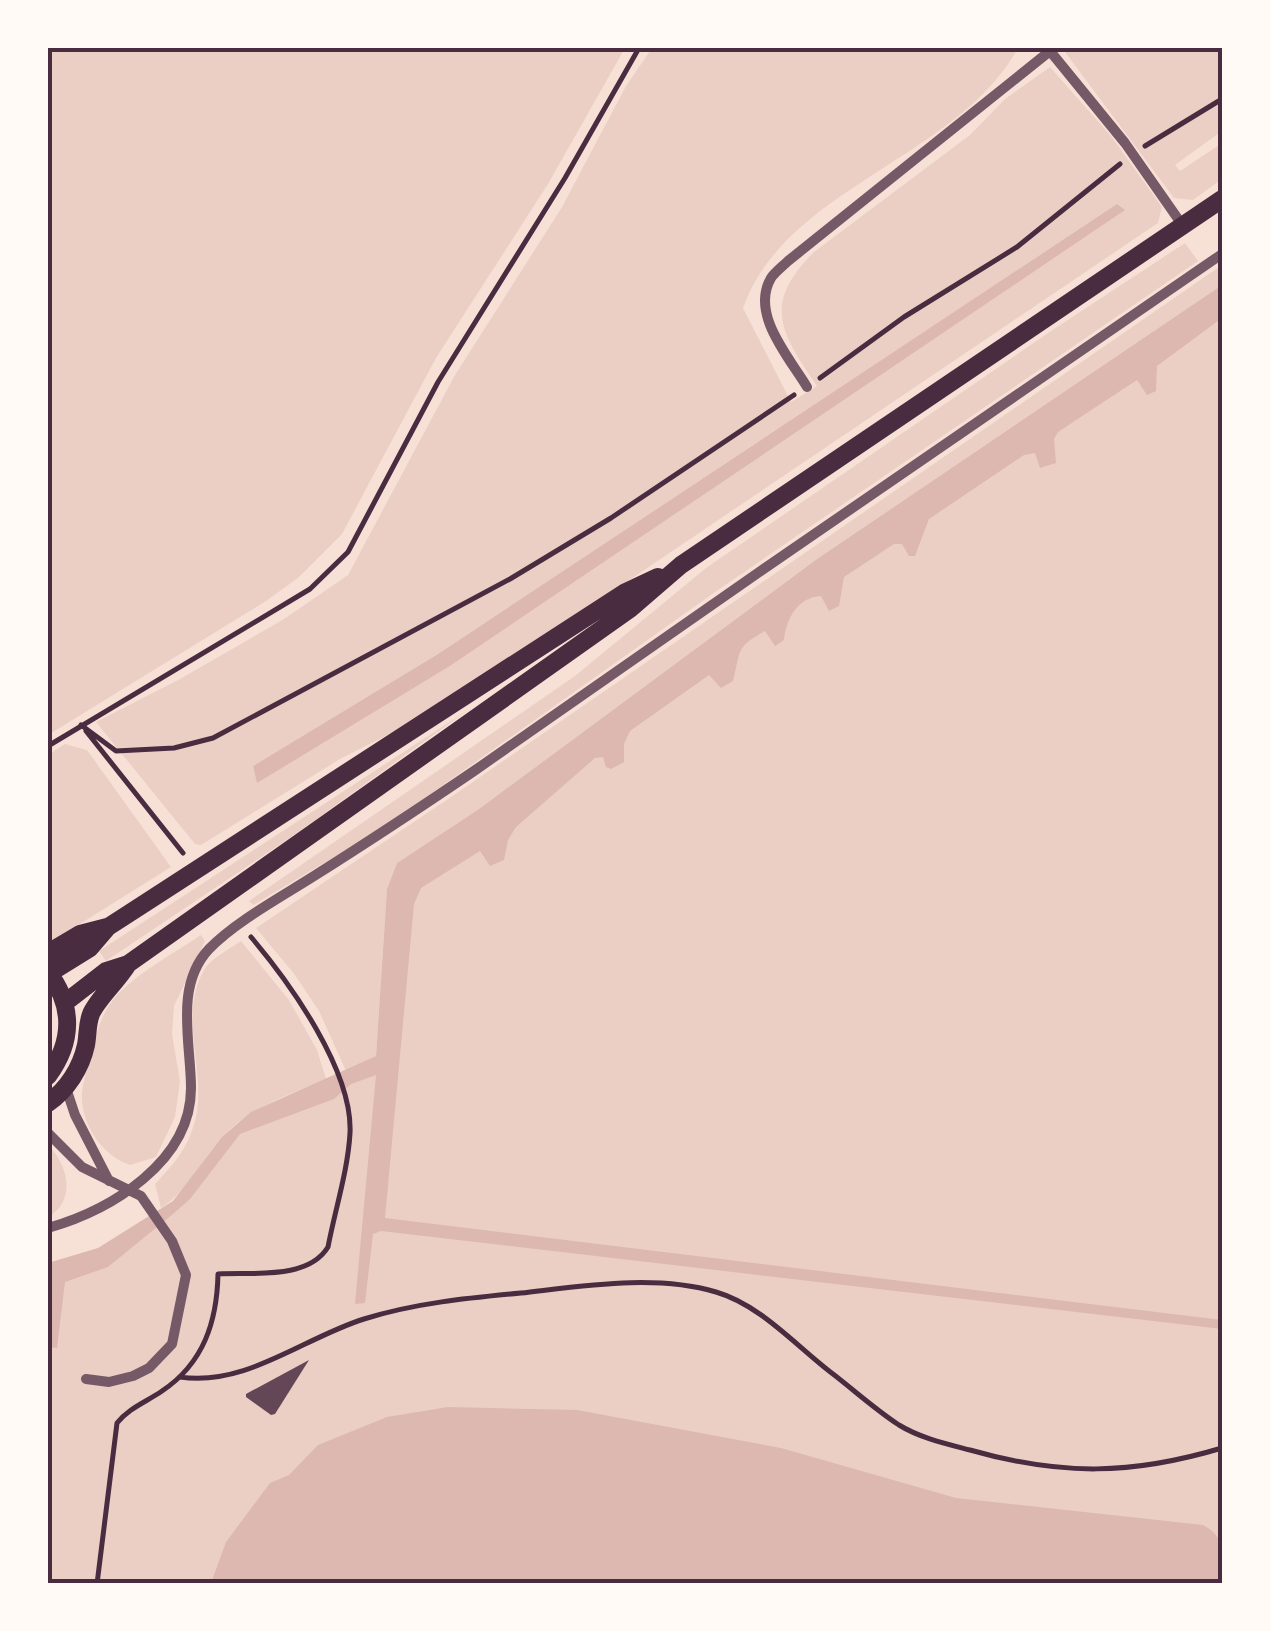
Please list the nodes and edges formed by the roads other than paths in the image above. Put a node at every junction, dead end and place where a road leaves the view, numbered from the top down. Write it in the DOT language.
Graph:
graph roads {
  1 [pos="1049,49"];
  2 [pos="1222,199"];
  3 [pos="1183,226"];
  4 [pos="1222,254"];
  5 [pos="807,387"];
  6 [pos="681,566"];
  7 [pos="108,927"];
  8 [pos="48,953"];
  9 [pos="128,964"];
  10 [pos="48,973"];
  11 [pos="66,1002"];
  12 [pos="52,1071"];
  13 [pos="66,1088"];
  14 [pos="48,1103"];
  15 [pos="48,1133"];
  16 [pos="110,1182"];
  17 [pos="130,1188"];
  18 [pos="48,1228"];
  19 [pos="86,1379"];
  1 -- 3 [label="street"];
  1 -- 5 [label="street"];
  2 -- 3 [label="main road"];
  3 -- 6 [label="main road"];
  4 -- 17 [label="street"];
  6 -- 7 [label="main road"];
  6 -- 9 [label="main road"];
  7 -- 8 [label="main road"];
  7 -- 10 [label="main road"];
  9 -- 11 [label="main road"];
  9 -- 13 [label="main road"];
  10 -- 11 [label="main road"];
  11 -- 12 [label="main road"];
  12 -- 13 [label="main road"];
  13 -- 14 [label="main road"];
  13 -- 16 [label="street"];
  15 -- 16 [label="street"];
  16 -- 17 [label="street"];
  17 -- 18 [label="street"];
  17 -- 19 [label="street"];
}
